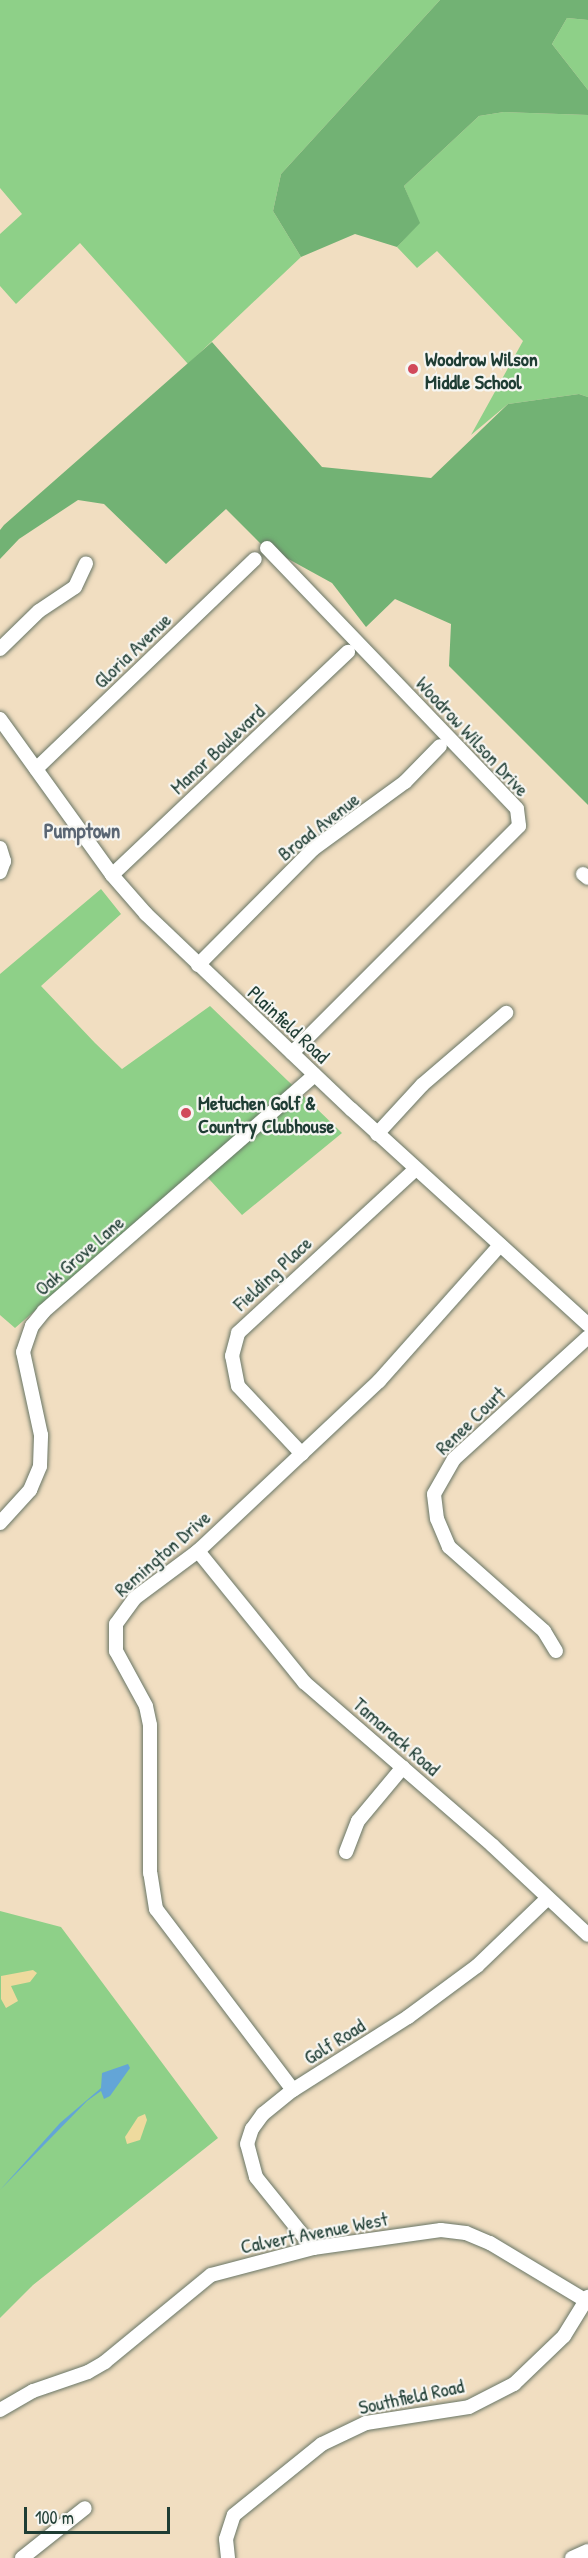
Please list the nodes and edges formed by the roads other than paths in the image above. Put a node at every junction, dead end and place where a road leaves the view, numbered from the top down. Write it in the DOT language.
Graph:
graph roads {
  1 [pos="267,548"];
  2 [pos="255,559"];
  3 [pos="86,563"];
  4 [pos="0,649"];
  5 [pos="348,652"];
  6 [pos="0,719"];
  7 [pos="440,746"];
  8 [pos="36,769"];
  9 [pos="0,848"];
  10 [pos="0,872"];
  11 [pos="112,875"];
  12 [pos="198,965"];
  13 [pos="506,1013"];
  14 [pos="292,1053"];
  15 [pos="315,1075"];
  16 [pos="377,1134"];
  17 [pos="416,1169"];
  18 [pos="500,1245"];
  19 [pos="588,1324"];
  20 [pos="588,1337"];
  21 [pos="302,1454"];
  22 [pos="0,1523"];
  23 [pos="198,1551"];
  24 [pos="556,1651"];
  25 [pos="403,1767"];
  26 [pos="346,1852"];
  27 [pos="548,1898"];
  28 [pos="588,1935"];
  29 [pos="293,2090"];
  30 [pos="313,2248"];
  31 [pos="587,2300"];
  32 [pos="0,2410"];
  33 [pos="85,2508"];
  34 [pos="588,2551"];
  35 [pos="22,2558"];
  36 [pos="228,2558"];
  37 [pos="572,2558"];
  1 -- 14 [label="street, Woodrow Wilson Drive"];
  2 -- 8 [label="street, Gloria Avenue"];
  3 -- 4 [label="street"];
  5 -- 11 [label="street, Manor Boulevard"];
  6 -- 8 [label="street, Plainfield Road"];
  7 -- 12 [label="street, Broad Avenue"];
  8 -- 11 [label="street, Plainfield Road"];
  9 -- 10 [label="street"];
  11 -- 12 [label="street, Plainfield Road"];
  12 -- 14 [label="street, Plainfield Road"];
  13 -- 16 [label="street"];
  14 -- 15 [label="street, Plainfield Road"];
  15 -- 16 [label="street, Plainfield Road"];
  15 -- 22 [label="street, Oak Grove Lane"];
  16 -- 17 [label="street, Plainfield Road"];
  17 -- 18 [label="street, Plainfield Road"];
  17 -- 21 [label="street, Fielding Place"];
  18 -- 19 [label="street, Plainfield Road"];
  18 -- 21 [label="street, Remington Drive"];
  20 -- 24 [label="street, Renee Court"];
  21 -- 23 [label="street, Remington Drive"];
  23 -- 25 [label="street, Tamarack Road"];
  23 -- 29 [label="street, Remington Drive"];
  25 -- 26 [label="street"];
  25 -- 27 [label="street, Tamarack Road"];
  27 -- 28 [label="street, Tamarack Road"];
  27 -- 29 [label="street, Golf Road"];
  29 -- 30 [label="street, Golf Road"];
  30 -- 31 [label="street, Calvert Avenue West"];
  30 -- 32 [label="street, Calvert Avenue West"];
  31 -- 36 [label="street, Southfield Road"];
  33 -- 35 [label="street"];
  34 -- 37 [label="street"];
}
